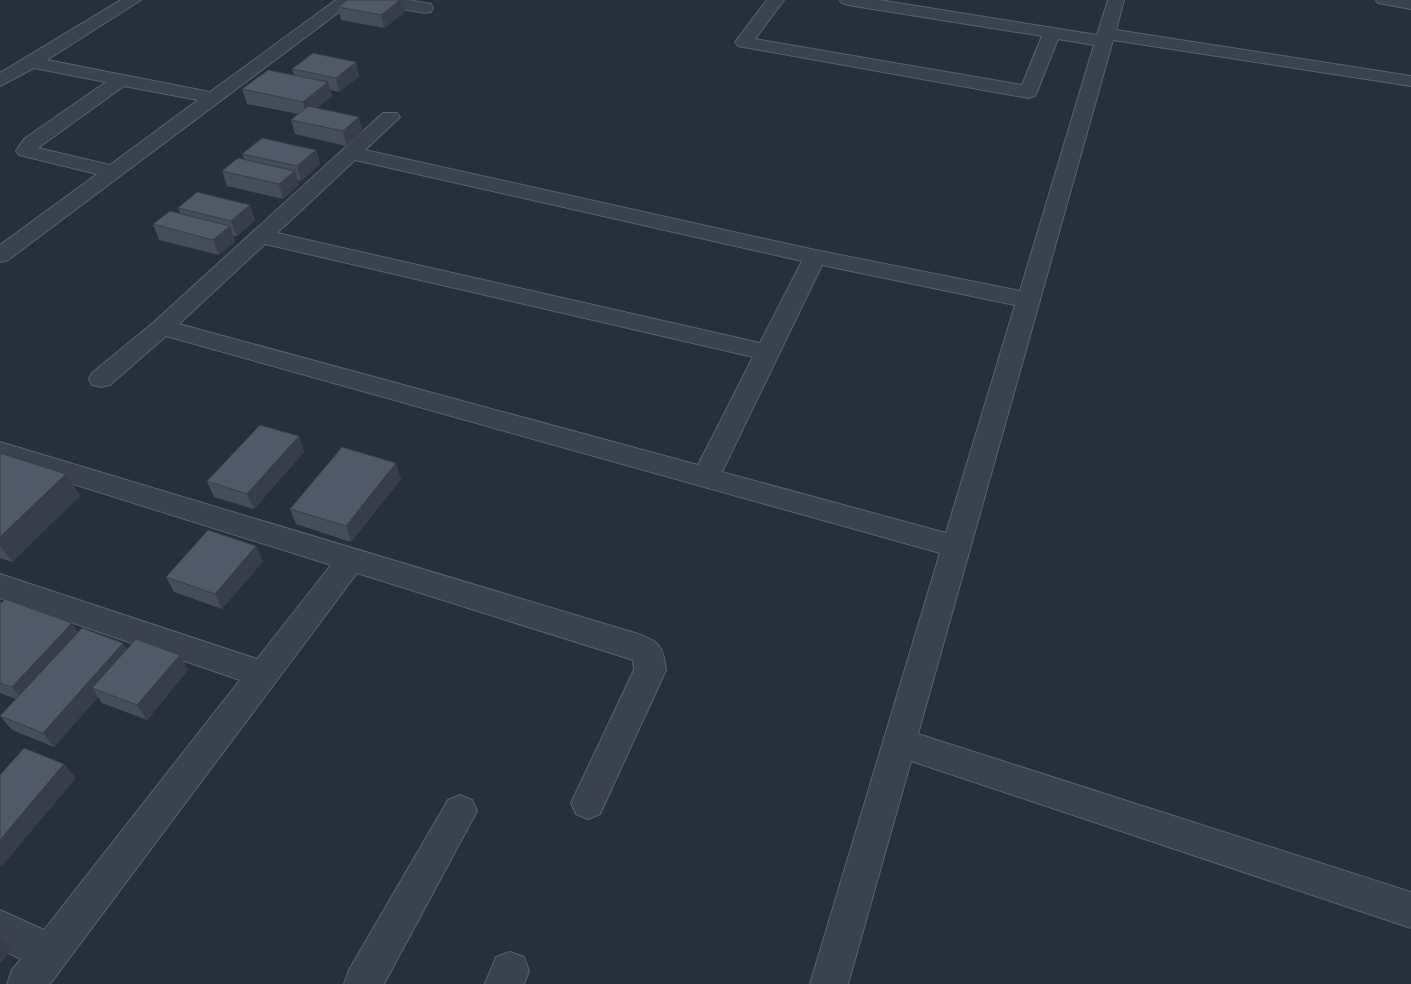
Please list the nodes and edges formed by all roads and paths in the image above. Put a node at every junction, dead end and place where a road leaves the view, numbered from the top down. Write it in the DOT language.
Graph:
graph roads {
  1 [pos="133,0"];
  2 [pos="347,0"];
  3 [pos="380,0"];
  4 [pos="776,0"];
  5 [pos="848,0"];
  6 [pos="1116,0"];
  7 [pos="1384,0"];
  8 [pos="1411,4"];
  9 [pos="425,8"];
  10 [pos="1052,33"];
  11 [pos="1104,38"];
  12 [pos="30,62"];
  13 [pos="121,80"];
  14 [pos="0,81"];
  15 [pos="1411,81"];
  16 [pos="214,98"];
  17 [pos="390,117"];
  18 [pos="350,153"];
  19 [pos="114,172"];
  20 [pos="261,236"];
  21 [pos="0,255"];
  22 [pos="815,257"];
  23 [pos="1027,300"];
  24 [pos="162,327"];
  25 [pos="768,352"];
  26 [pos="100,379"];
  27 [pos="0,450"];
  28 [pos="706,477"];
  29 [pos="955,546"];
  30 [pos="351,560"];
  31 [pos="0,586"];
  32 [pos="262,674"];
  33 [pos="900,743"];
  34 [pos="588,803"];
  35 [pos="460,811"];
  36 [pos="1411,910"];
  37 [pos="0,929"];
  38 [pos="50,952"];
  39 [pos="26,984"];
  40 [pos="363,984"];
  41 [pos="829,984"];
  1 -- 12 [label="street"];
  2 -- 16 [label="street"];
  3 -- 9 [label="street"];
  4 -- 10 [label="street"];
  5 -- 10 [label="street"];
  6 -- 11 [label="street"];
  7 -- 8 [label="street"];
  10 -- 11 [label="street"];
  11 -- 15 [label="street"];
  11 -- 23 [label="street"];
  12 -- 13 [label="street"];
  12 -- 14 [label="street"];
  13 -- 16 [label="street"];
  13 -- 19 [label="street"];
  16 -- 19 [label="street"];
  17 -- 18 [label="street"];
  18 -- 20 [label="street"];
  18 -- 22 [label="street"];
  19 -- 21 [label="street"];
  20 -- 24 [label="street"];
  20 -- 25 [label="street"];
  22 -- 23 [label="street"];
  22 -- 25 [label="street"];
  23 -- 29 [label="street"];
  24 -- 26 [label="street"];
  24 -- 28 [label="street"];
  25 -- 28 [label="street"];
  27 -- 30 [label="street"];
  28 -- 29 [label="street"];
  29 -- 33 [label="street"];
  30 -- 32 [label="street"];
  30 -- 34 [label="street"];
  31 -- 32 [label="street"];
  32 -- 38 [label="street"];
  33 -- 36 [label="street"];
  33 -- 41 [label="street"];
  35 -- 40 [label="street"];
  37 -- 38 [label="street"];
  38 -- 39 [label="street"];
}
